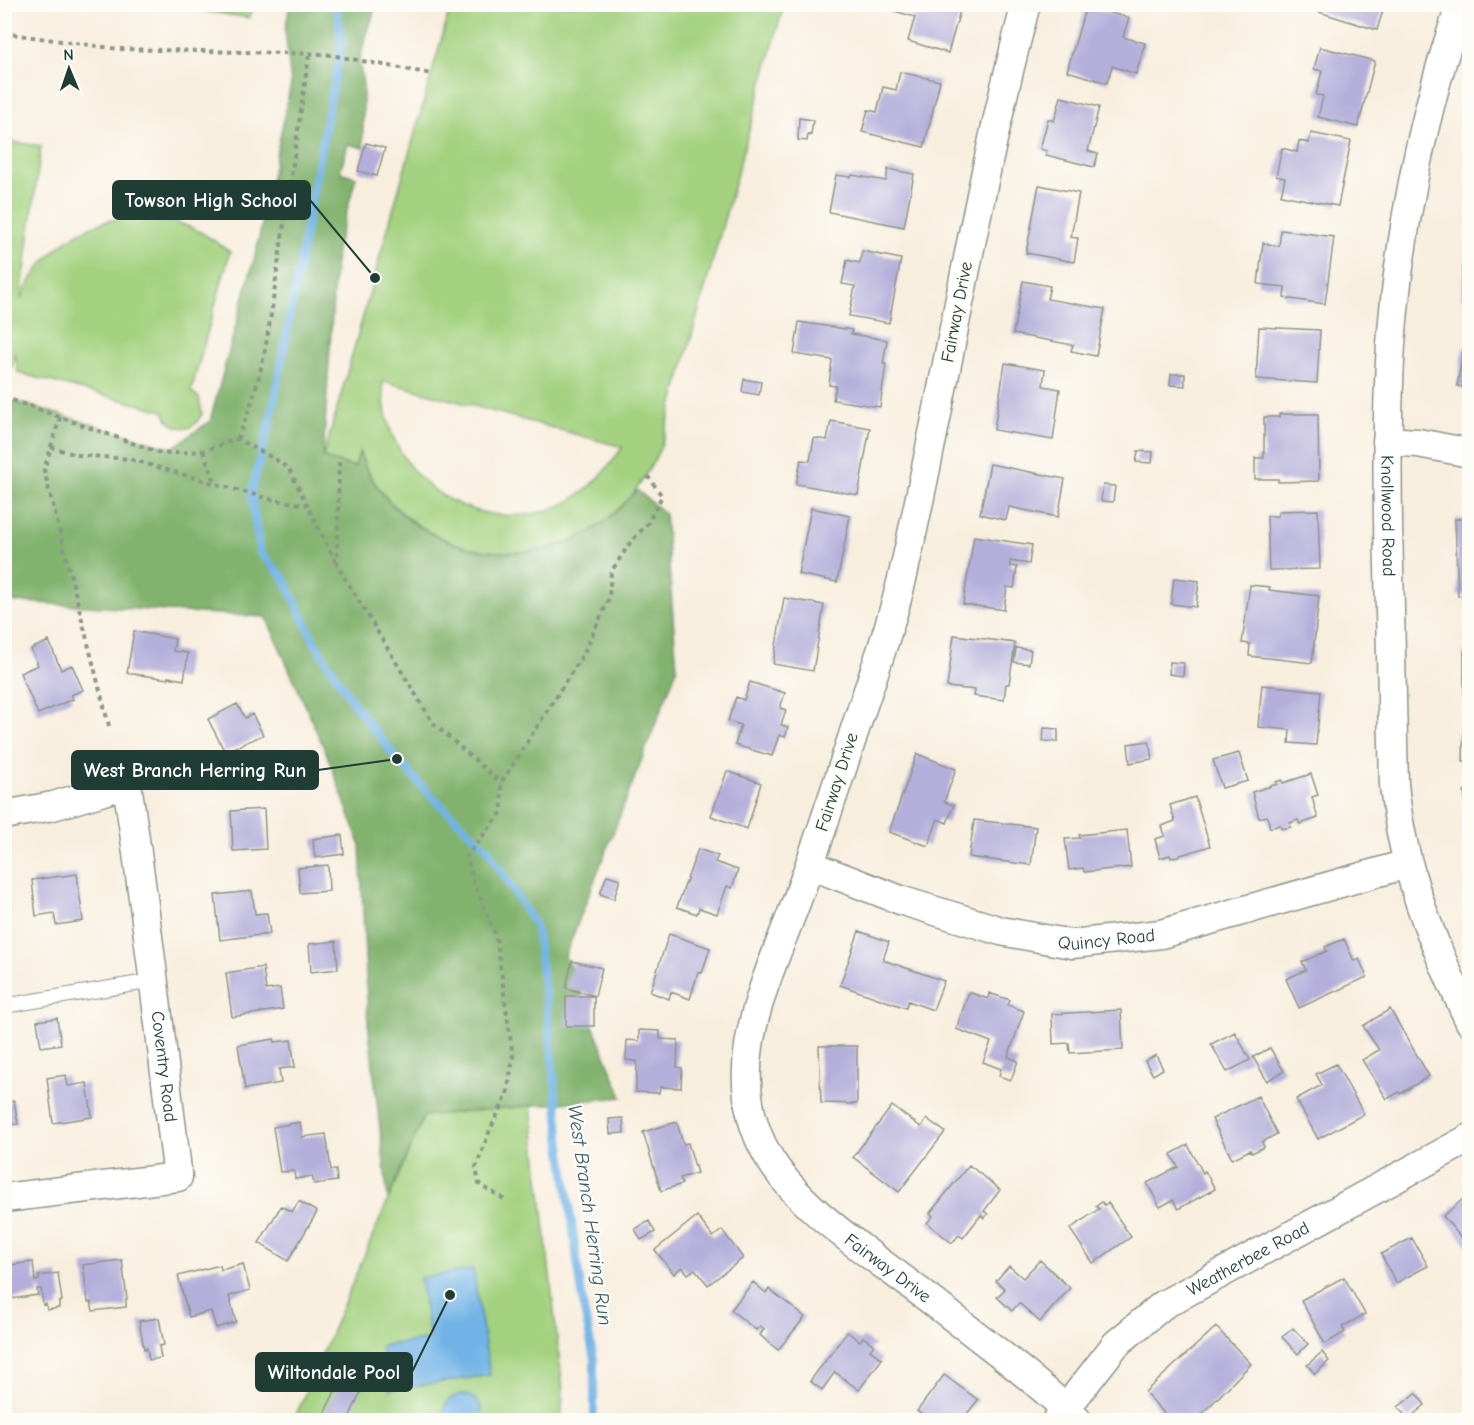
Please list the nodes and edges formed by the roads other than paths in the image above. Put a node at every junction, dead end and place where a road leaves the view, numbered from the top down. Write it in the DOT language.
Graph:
graph roads {
  1 [pos="1026,4"];
  2 [pos="1461,4"];
  3 [pos="1388,441"];
  4 [pos="1470,453"];
  5 [pos="4,815"];
  6 [pos="1407,864"];
  7 [pos="810,865"];
  8 [pos="152,981"];
  9 [pos="4,1006"];
  10 [pos="1470,1022"];
  11 [pos="1470,1138"];
  12 [pos="4,1198"];
  13 [pos="1067,1416"];
  1 -- 7 [label="street, Fairway Drive"];
  2 -- 3 [label="street, Knollwood Road"];
  3 -- 4 [label="street"];
  3 -- 6 [label="street, Knollwood Road"];
  5 -- 8 [label="street, Coventry Road"];
  6 -- 7 [label="street, Quincy Road"];
  6 -- 10 [label="street, Knollwood Road"];
  7 -- 13 [label="street, Fairway Drive"];
  8 -- 9 [label="lane"];
  8 -- 12 [label="street, Coventry Road"];
  11 -- 13 [label="street, Weatherbee Road"];
}
